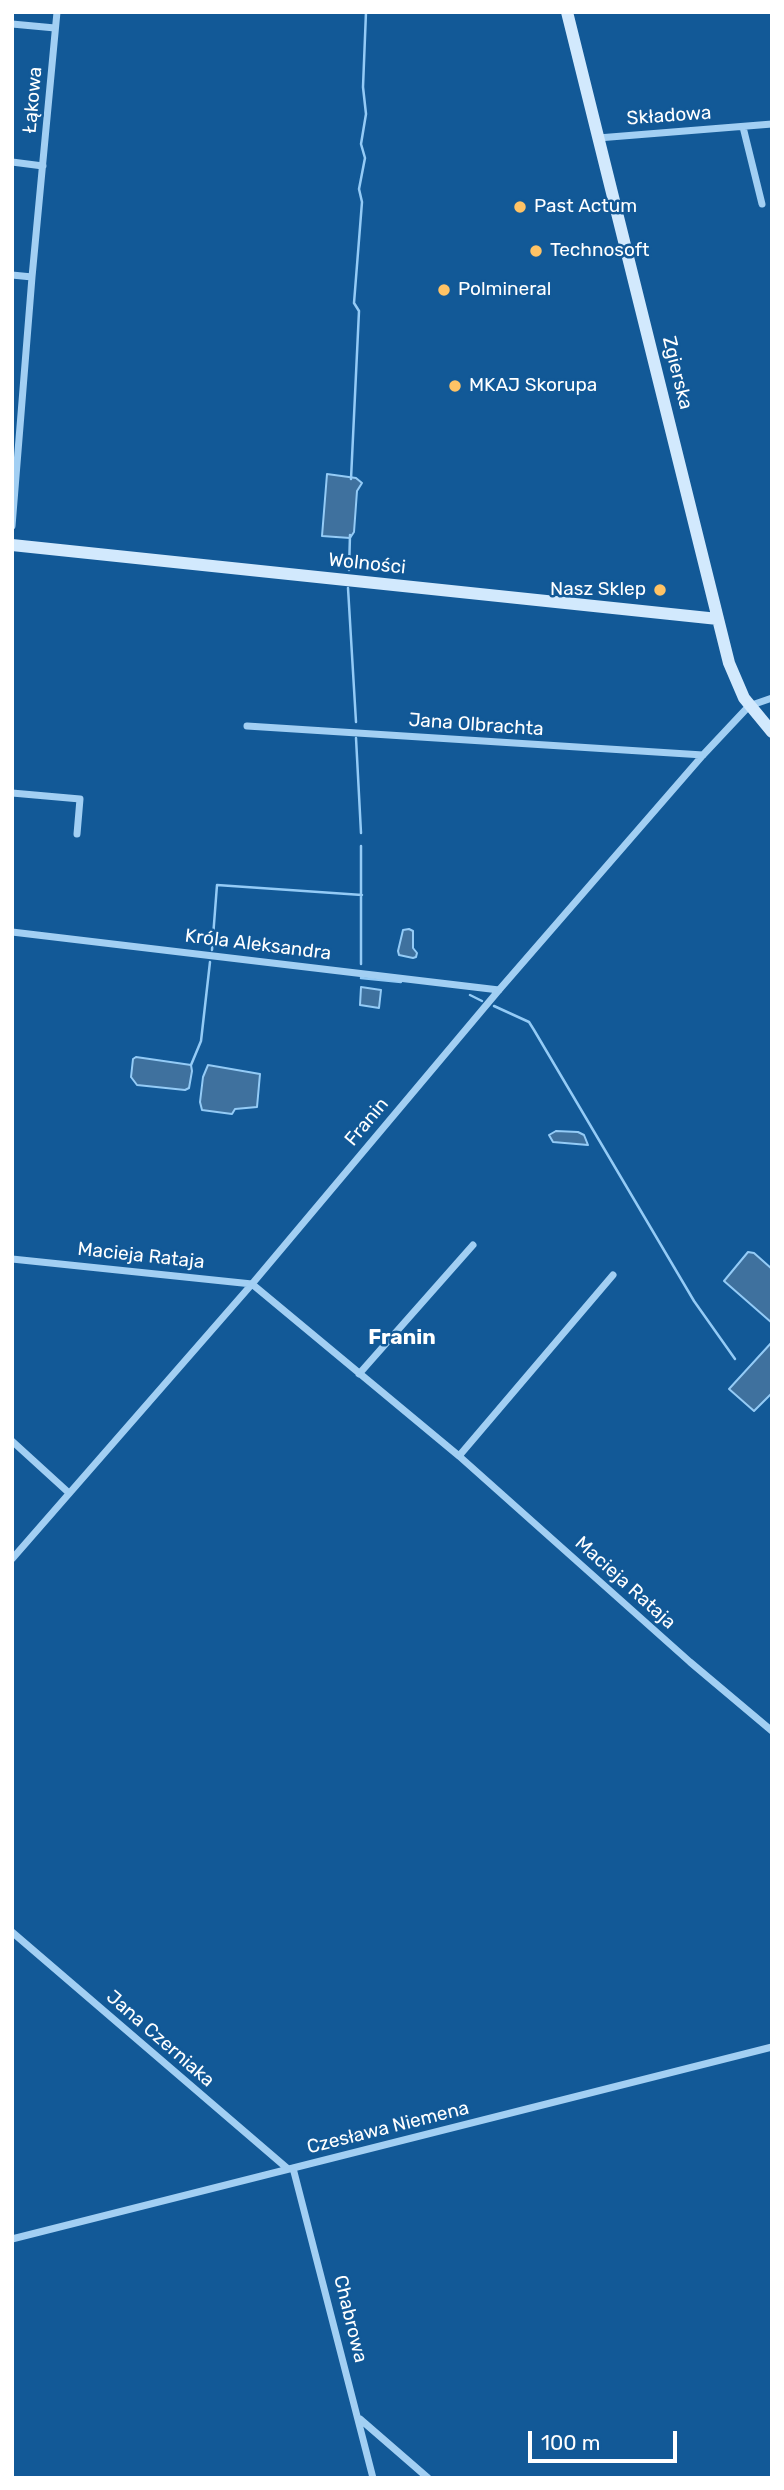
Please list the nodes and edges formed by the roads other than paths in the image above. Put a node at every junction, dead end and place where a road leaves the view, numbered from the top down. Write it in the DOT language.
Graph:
graph roads {
  1 [pos="57,12"];
  2 [pos="568,12"];
  3 [pos="12,24"];
  4 [pos="55,28"];
  5 [pos="772,124"];
  6 [pos="743,127"];
  7 [pos="598,138"];
  8 [pos="12,162"];
  9 [pos="43,166"];
  10 [pos="762,204"];
  11 [pos="12,275"];
  12 [pos="32,276"];
  13 [pos="12,526"];
  14 [pos="12,545"];
  15 [pos="718,619"];
  16 [pos="772,698"];
  17 [pos="749,706"];
  18 [pos="247,726"];
  19 [pos="772,732"];
  20 [pos="704,755"];
  21 [pos="12,793"];
  22 [pos="77,834"];
  23 [pos="12,932"];
  24 [pos="499,989"];
  25 [pos="473,1245"];
  26 [pos="12,1259"];
  27 [pos="613,1275"];
  28 [pos="252,1284"];
  29 [pos="359,1374"];
  30 [pos="12,1441"];
  31 [pos="458,1456"];
  32 [pos="69,1493"];
  33 [pos="12,1559"];
  34 [pos="772,1731"];
  35 [pos="12,1932"];
  36 [pos="772,2048"];
  37 [pos="291,2169"];
  38 [pos="12,2239"];
  39 [pos="359,2419"];
  40 [pos="373,2478"];
  41 [pos="428,2478"];
  1 -- 4 [label="street, Łąkowa"];
  2 -- 7 [label="main road, Zgierska"];
  3 -- 4 [label="street"];
  4 -- 9 [label="street, Łąkowa"];
  5 -- 6 [label="street, Składowa"];
  6 -- 7 [label="street, Składowa"];
  6 -- 10 [label="street"];
  7 -- 15 [label="main road, Zgierska"];
  8 -- 9 [label="street"];
  9 -- 12 [label="street, Łąkowa"];
  11 -- 12 [label="street"];
  12 -- 13 [label="street, Łąkowa"];
  14 -- 15 [label="main road, Wolności"];
  15 -- 17 [label="main road, Zgierska"];
  16 -- 17 [label="street"];
  17 -- 19 [label="main road, Zgierska"];
  17 -- 20 [label="street, Franin"];
  18 -- 20 [label="street, Jana Olbrachta"];
  20 -- 24 [label="street, Franin"];
  21 -- 22 [label="street"];
  23 -- 24 [label="street, Króla Aleksandra"];
  24 -- 28 [label="street, Franin"];
  25 -- 29 [label="street"];
  26 -- 28 [label="street, Macieja Rataja"];
  27 -- 31 [label="street"];
  28 -- 29 [label="street, Macieja Rataja"];
  28 -- 32 [label="street, Franin"];
  29 -- 31 [label="street, Macieja Rataja"];
  30 -- 32 [label="street"];
  31 -- 34 [label="street, Macieja Rataja"];
  32 -- 33 [label="street, Franin"];
  35 -- 37 [label="street, Jana Czerniaka"];
  36 -- 37 [label="street, Czesława Niemena"];
  37 -- 38 [label="street, Czesława Niemena"];
  37 -- 39 [label="street, Chabrowa"];
  39 -- 40 [label="street, Chabrowa"];
  39 -- 41 [label="street"];
}
